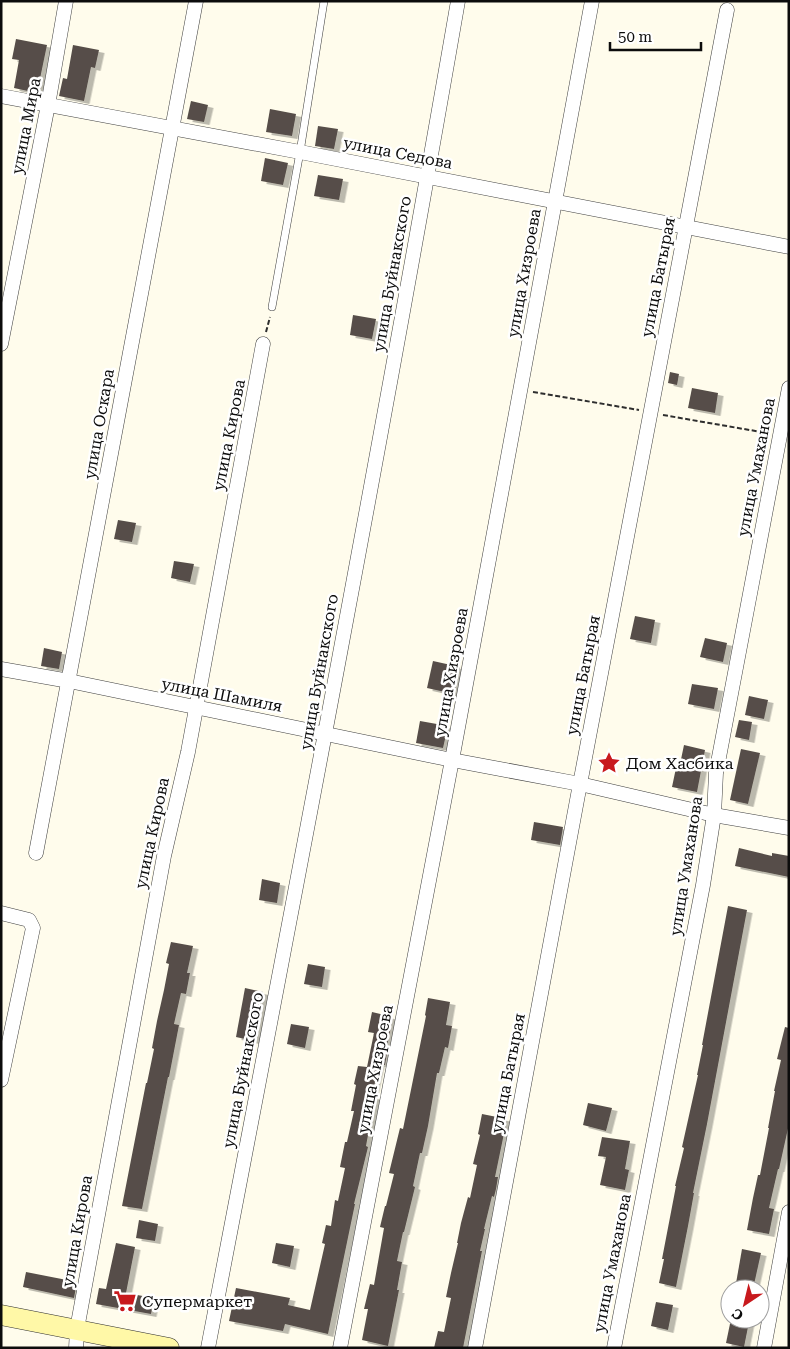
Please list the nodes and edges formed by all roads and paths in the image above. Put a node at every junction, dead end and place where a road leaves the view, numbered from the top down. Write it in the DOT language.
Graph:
graph roads {
  1 [pos="66,1"];
  2 [pos="196,1"];
  3 [pos="324,1"];
  4 [pos="458,1"];
  5 [pos="592,1"];
  6 [pos="727,10"];
  7 [pos="1,96"];
  8 [pos="48,105"];
  9 [pos="171,128"];
  10 [pos="300,152"];
  11 [pos="428,177"];
  12 [pos="555,202"];
  13 [pos="685,227"];
  14 [pos="789,247"];
  15 [pos="272,308"];
  16 [pos="1,344"];
  17 [pos="263,344"];
  18 [pos="789,388"];
  19 [pos="1,669"];
  20 [pos="69,681"];
  21 [pos="196,707"];
  22 [pos="326,733"];
  23 [pos="452,760"];
  24 [pos="580,784"];
  25 [pos="714,815"];
  26 [pos="789,828"];
  27 [pos="36,853"];
  28 [pos="1,913"];
  29 [pos="1,1080"];
  30 [pos="789,1212"];
  31 [pos="1,1315"];
  32 [pos="77,1339"];
  33 [pos="169,1348"];
  34 [pos="208,1348"];
  35 [pos="340,1348"];
  36 [pos="475,1348"];
  37 [pos="614,1348"];
  38 [pos="764,1348"];
  1 -- 8 [label="street, улица Мира"];
  2 -- 9 [label="street, улица Оскара"];
  3 -- 10 [label="lane"];
  4 -- 11 [label="street, улица Буйнакского"];
  5 -- 12 [label="street, улица Хизроева"];
  6 -- 13 [label="street, улица Батырая"];
  7 -- 8 [label="street, улица Седова"];
  8 -- 9 [label="street, улица Седова"];
  8 -- 16 [label="street, улица Мира"];
  9 -- 10 [label="street, улица Седова"];
  9 -- 20 [label="street, улица Оскара"];
  10 -- 11 [label="street, улица Седова"];
  10 -- 15 [label="lane"];
  11 -- 12 [label="street, улица Седова"];
  11 -- 22 [label="street, улица Буйнакского"];
  12 -- 13 [label="street, улица Седова"];
  12 -- 23 [label="street, улица Хизроева"];
  13 -- 14 [label="street, улица Седова"];
  13 -- 24 [label="street, улица Батырая"];
  15 -- 17 [label="path"];
  17 -- 21 [label="street, улица Кирова"];
  18 -- 25 [label="street, улица Умаханова"];
  19 -- 20 [label="street, улица Шамиля"];
  20 -- 21 [label="street, улица Шамиля"];
  20 -- 27 [label="street, улица Оскара"];
  21 -- 22 [label="street, улица Шамиля"];
  21 -- 32 [label="street, улица Кирова"];
  22 -- 23 [label="street, улица Шамиля"];
  22 -- 34 [label="street, улица Буйнакского"];
  23 -- 24 [label="street, улица Шамиля"];
  23 -- 35 [label="street, улица Хизроева"];
  24 -- 25 [label="street, улица Шамиля"];
  24 -- 36 [label="street, улица Батырая"];
  25 -- 26 [label="street, улица Шамиля"];
  25 -- 37 [label="street, улица Умаханова"];
  28 -- 29 [label="street"];
  30 -- 38 [label="street"];
  31 -- 32 [label="main road"];
  32 -- 33 [label="main road"];
}
